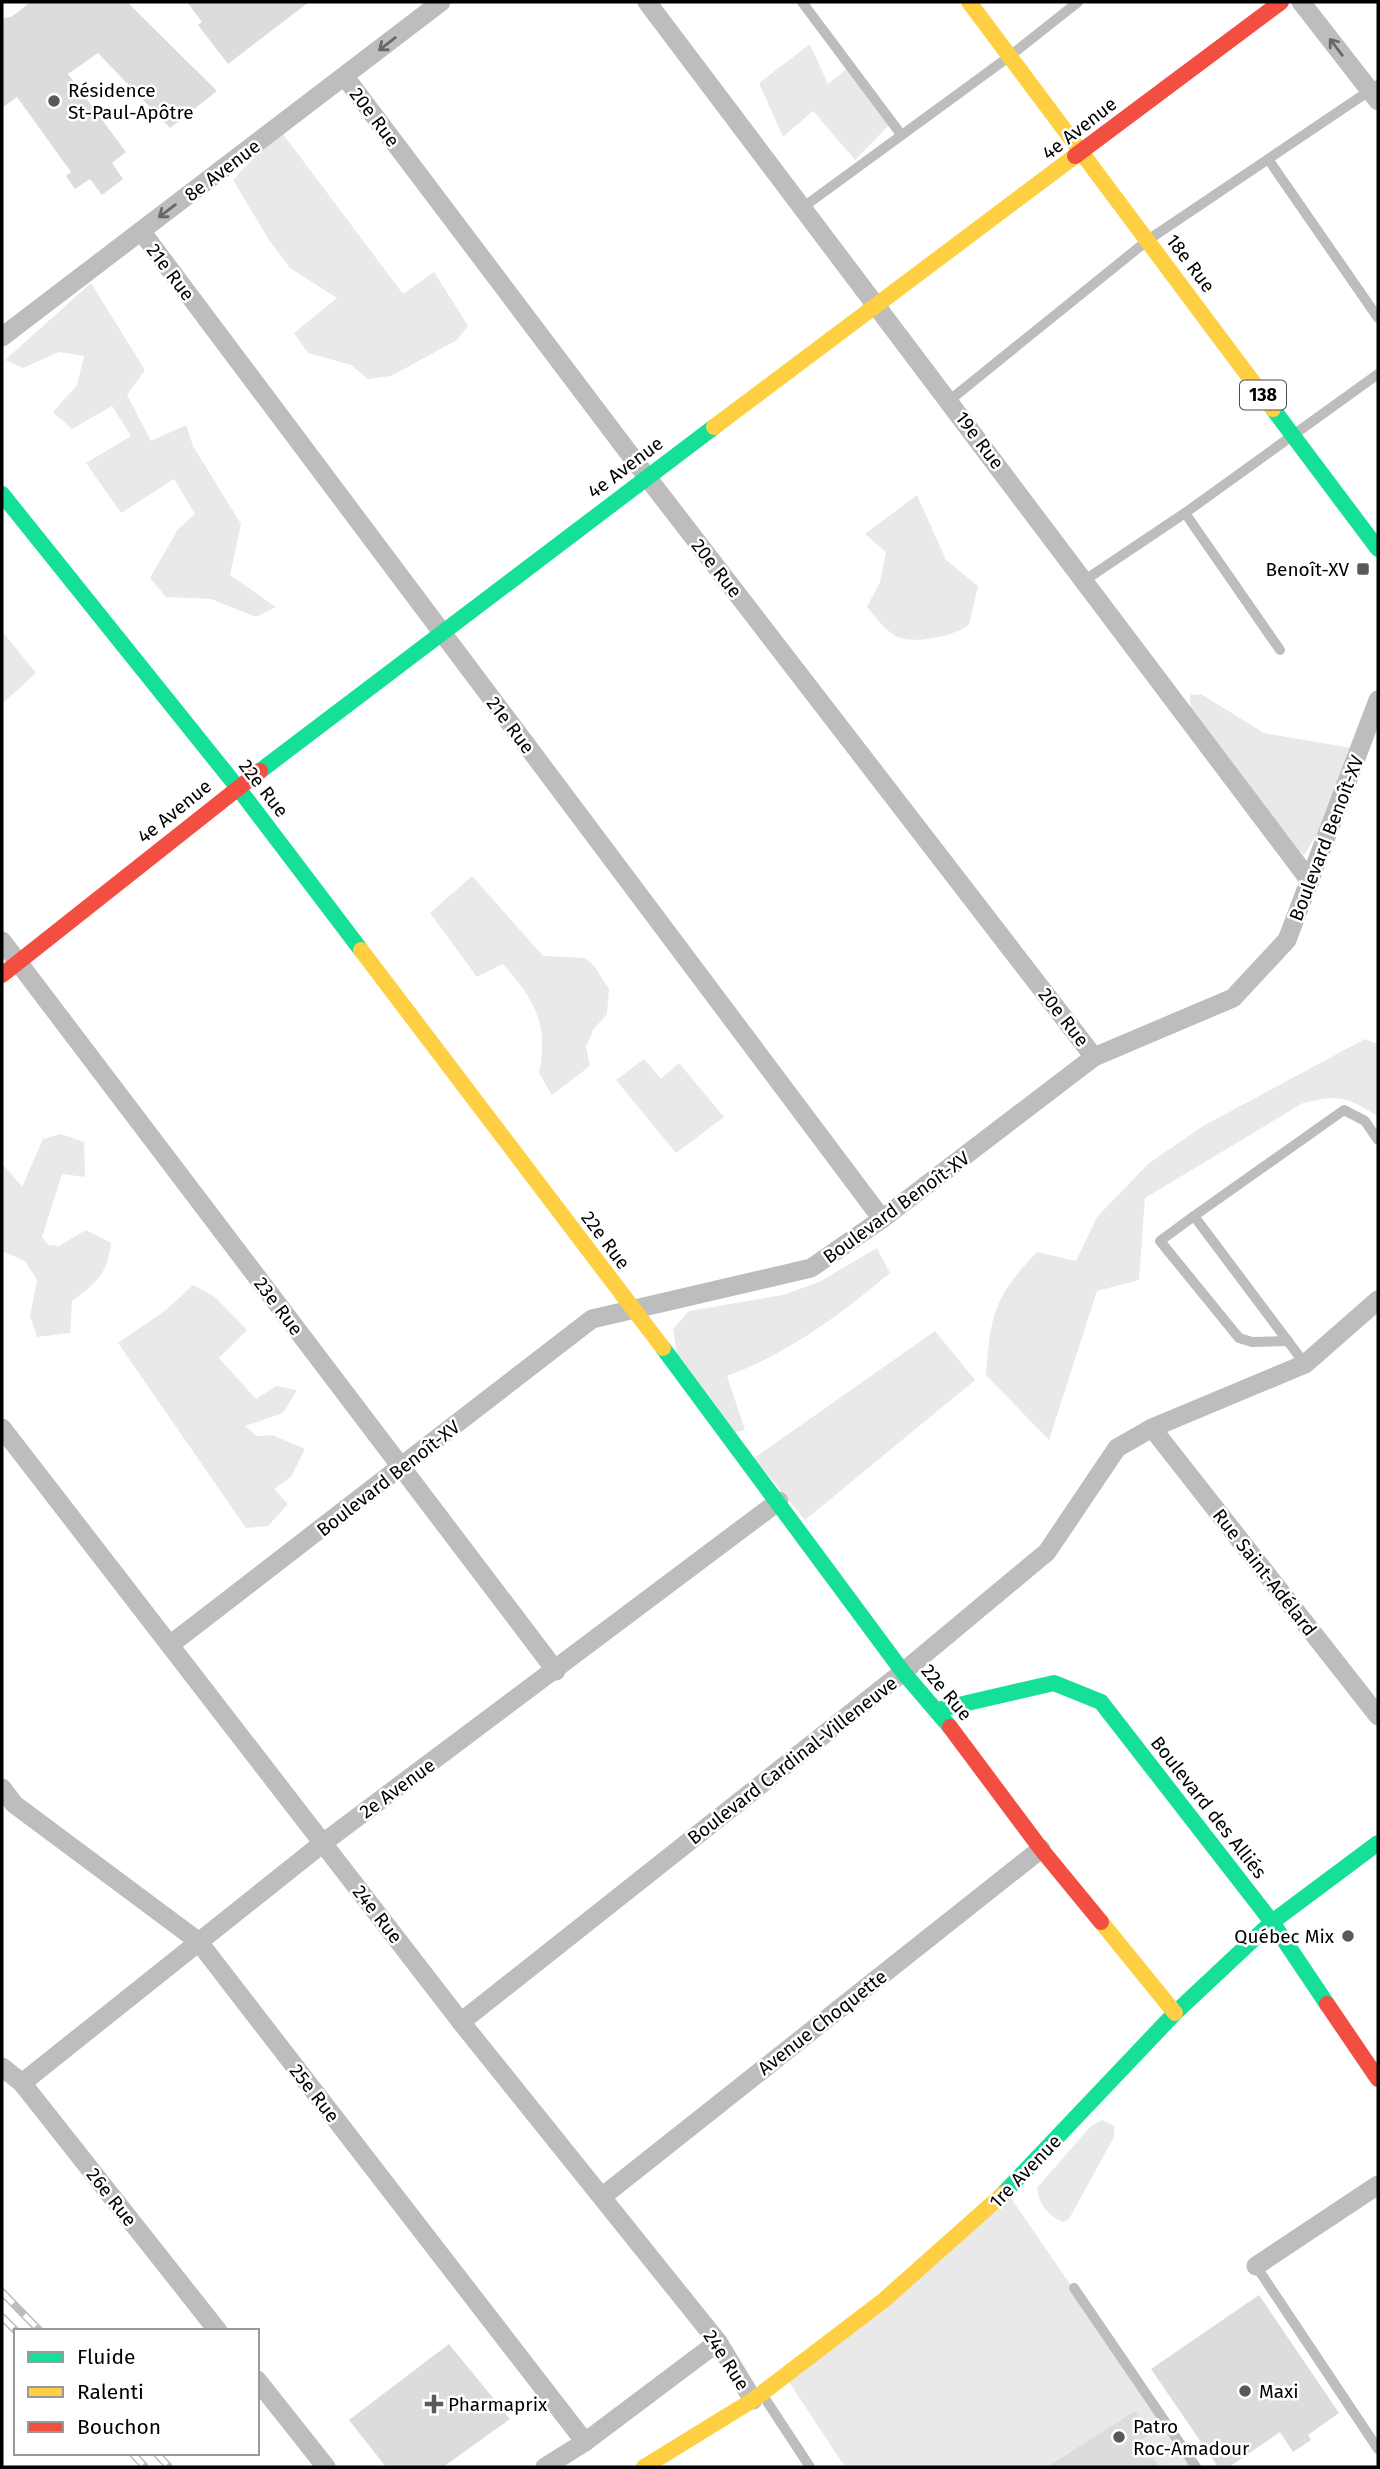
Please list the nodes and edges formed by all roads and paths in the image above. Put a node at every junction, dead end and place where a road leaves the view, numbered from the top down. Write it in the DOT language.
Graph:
graph roads {
  1 [pos="441,2"];
  2 [pos="647,2"];
  3 [pos="802,2"];
  4 [pos="969,2"];
  5 [pos="1078,2"];
  6 [pos="1281,2"];
  7 [pos="1301,2"];
  8 [pos="1010,56"];
  9 [pos="345,77"];
  10 [pos="1376,93"];
  11 [pos="900,133"];
  12 [pos="1081,154"];
  13 [pos="1268,159"];
  14 [pos="802,209"];
  15 [pos="141,231"];
  16 [pos="1147,240"];
  17 [pos="878,304"];
  18 [pos="1378,318"];
  19 [pos="2,337"];
  20 [pos="1378,374"];
  21 [pos="950,400"];
  22 [pos="1294,436"];
  23 [pos="647,477"];
  24 [pos="2,494"];
  25 [pos="1185,513"];
  26 [pos="1378,549"];
  27 [pos="1085,580"];
  28 [pos="442,632"];
  29 [pos="1280,650"];
  30 [pos="1378,700"];
  31 [pos="238,788"];
  32 [pos="1310,881"];
  33 [pos="2,941"];
  34 [pos="18,963"];
  35 [pos="2,975"];
  36 [pos="1094,1057"];
  37 [pos="1378,1140"];
  38 [pos="1194,1216"];
  39 [pos="882,1219"];
  40 [pos="1377,1304"];
  41 [pos="634,1311"];
  42 [pos="1288,1341"];
  43 [pos="1305,1364"];
  44 [pos="2,1428"];
  45 [pos="1152,1428"];
  46 [pos="402,1468"];
  47 [pos="779,1501"];
  48 [pos="171,1644"];
  49 [pos="556,1671"];
  50 [pos="903,1672"];
  51 [pos="937,1710"];
  52 [pos="1378,1716"];
  53 [pos="2,1788"];
  54 [pos="323,1843"];
  55 [pos="1378,1843"];
  56 [pos="1041,1849"];
  57 [pos="1272,1922"];
  58 [pos="198,1941"];
  59 [pos="1175,2013"];
  60 [pos="461,2022"];
  61 [pos="2,2067"];
  62 [pos="1378,2079"];
  63 [pos="22,2083"];
  64 [pos="1378,2185"];
  65 [pos="603,2196"];
  66 [pos="1256,2266"];
  67 [pos="1074,2288"];
  68 [pos="216,2329"];
  69 [pos="718,2342"];
  70 [pos="259,2383"];
  71 [pos="757,2396"];
  72 [pos="584,2442"];
  73 [pos="1378,2449"];
  74 [pos="326,2467"];
  75 [pos="545,2467"];
  76 [pos="644,2467"];
  77 [pos="810,2467"];
  78 [pos="1196,2467"];
  1 -- 9 [label="street, 8e Avenue, one-way"];
  2 -- 14 [label="street, 19e Rue"];
  3 -- 11 [label="lane"];
  4 -- 8 [label="street, 18e Rue / 138"];
  5 -- 8 [label="lane"];
  6 -- 12 [label="street, 4e Avenue"];
  10 -- 7 [label="street, one-way"];
  8 -- 11 [label="lane"];
  8 -- 12 [label="street, 18e Rue / 138"];
  9 -- 15 [label="street, 8e Avenue, one-way"];
  9 -- 23 [label="street, 20e Rue"];
  10 -- 13 [label="lane"];
  11 -- 14 [label="lane"];
  12 -- 16 [label="street, 18e Rue / 138"];
  12 -- 17 [label="street, 4e Avenue"];
  13 -- 16 [label="lane"];
  13 -- 18 [label="lane"];
  14 -- 17 [label="street, 19e Rue"];
  15 -- 19 [label="street, 8e Avenue"];
  15 -- 28 [label="street, 21e Rue"];
  16 -- 21 [label="lane"];
  16 -- 22 [label="street, 18e Rue / 138"];
  17 -- 21 [label="street, 19e Rue"];
  17 -- 23 [label="street, 4e Avenue"];
  20 -- 22 [label="lane"];
  21 -- 27 [label="street, 19e Rue"];
  22 -- 25 [label="lane"];
  22 -- 26 [label="street, 18e Rue / 138"];
  23 -- 28 [label="street, 4e Avenue"];
  23 -- 36 [label="street, 20e Rue"];
  24 -- 31 [label="street, 22e Rue"];
  25 -- 27 [label="lane"];
  25 -- 29 [label="lane"];
  27 -- 32 [label="street, 19e Rue"];
  28 -- 31 [label="street, 4e Avenue"];
  28 -- 39 [label="street, 21e Rue"];
  30 -- 32 [label="street, Boulevard Benoît-XV"];
  31 -- 34 [label="street, 4e Avenue"];
  31 -- 41 [label="street, 22e Rue"];
  32 -- 36 [label="street, Boulevard Benoît-XV"];
  33 -- 34 [label="street, 23e Rue"];
  34 -- 35 [label="street, 4e Avenue"];
  34 -- 46 [label="street, 23e Rue"];
  36 -- 39 [label="street, Boulevard Benoît-XV"];
  37 -- 38 [label="lane"];
  38 -- 42 [label="lane"];
  38 -- 42 [label="lane"];
  39 -- 41 [label="street, Boulevard Benoît-XV"];
  40 -- 43 [label="street, Boulevard Cardinal-Villeneuve"];
  41 -- 46 [label="street, Boulevard Benoît-XV"];
  41 -- 47 [label="street, 22e Rue"];
  42 -- 43 [label="lane"];
  43 -- 45 [label="street, Boulevard Cardinal-Villeneuve"];
  44 -- 48 [label="street, 24e Rue"];
  45 -- 50 [label="street, Boulevard Cardinal-Villeneuve"];
  45 -- 52 [label="street, Rue Saint-Adélard"];
  46 -- 48 [label="street, Boulevard Benoît-XV"];
  46 -- 49 [label="street, 23e Rue"];
  47 -- 49 [label="street, 2e Avenue"];
  47 -- 50 [label="street, 22e Rue"];
  48 -- 54 [label="street, 24e Rue"];
  49 -- 54 [label="street, 2e Avenue"];
  50 -- 51 [label="street, 22e Rue"];
  50 -- 60 [label="street, Boulevard Cardinal-Villeneuve"];
  51 -- 56 [label="street, 22e Rue"];
  51 -- 57 [label="street, Boulevard des Alliés"];
  53 -- 58 [label="street, 25e Rue"];
  54 -- 58 [label="street, 2e Avenue"];
  54 -- 60 [label="street, 24e Rue"];
  55 -- 57 [label="street, 1re Avenue"];
  56 -- 59 [label="street, 22e Rue"];
  56 -- 65 [label="street, Avenue Choquette"];
  57 -- 59 [label="street, 1re Avenue"];
  57 -- 62 [label="street, Boulevard des Alliés"];
  58 -- 63 [label="street, 2e Avenue"];
  58 -- 72 [label="street, 25e Rue"];
  59 -- 71 [label="street, 1re Avenue"];
  60 -- 65 [label="street, 24e Rue"];
  61 -- 63 [label="street, 26e Rue"];
  63 -- 68 [label="street, 26e Rue"];
  64 -- 66 [label="street"];
  65 -- 69 [label="street, 24e Rue"];
  66 -- 73 [label="lane"];
  67 -- 78 [label="lane"];
  69 -- 71 [label="street, 24e Rue"];
  69 -- 72 [label="street"];
  70 -- 74 [label="street"];
  71 -- 76 [label="street, 1re Avenue"];
  71 -- 77 [label="lane"];
  72 -- 75 [label="street"];
}
